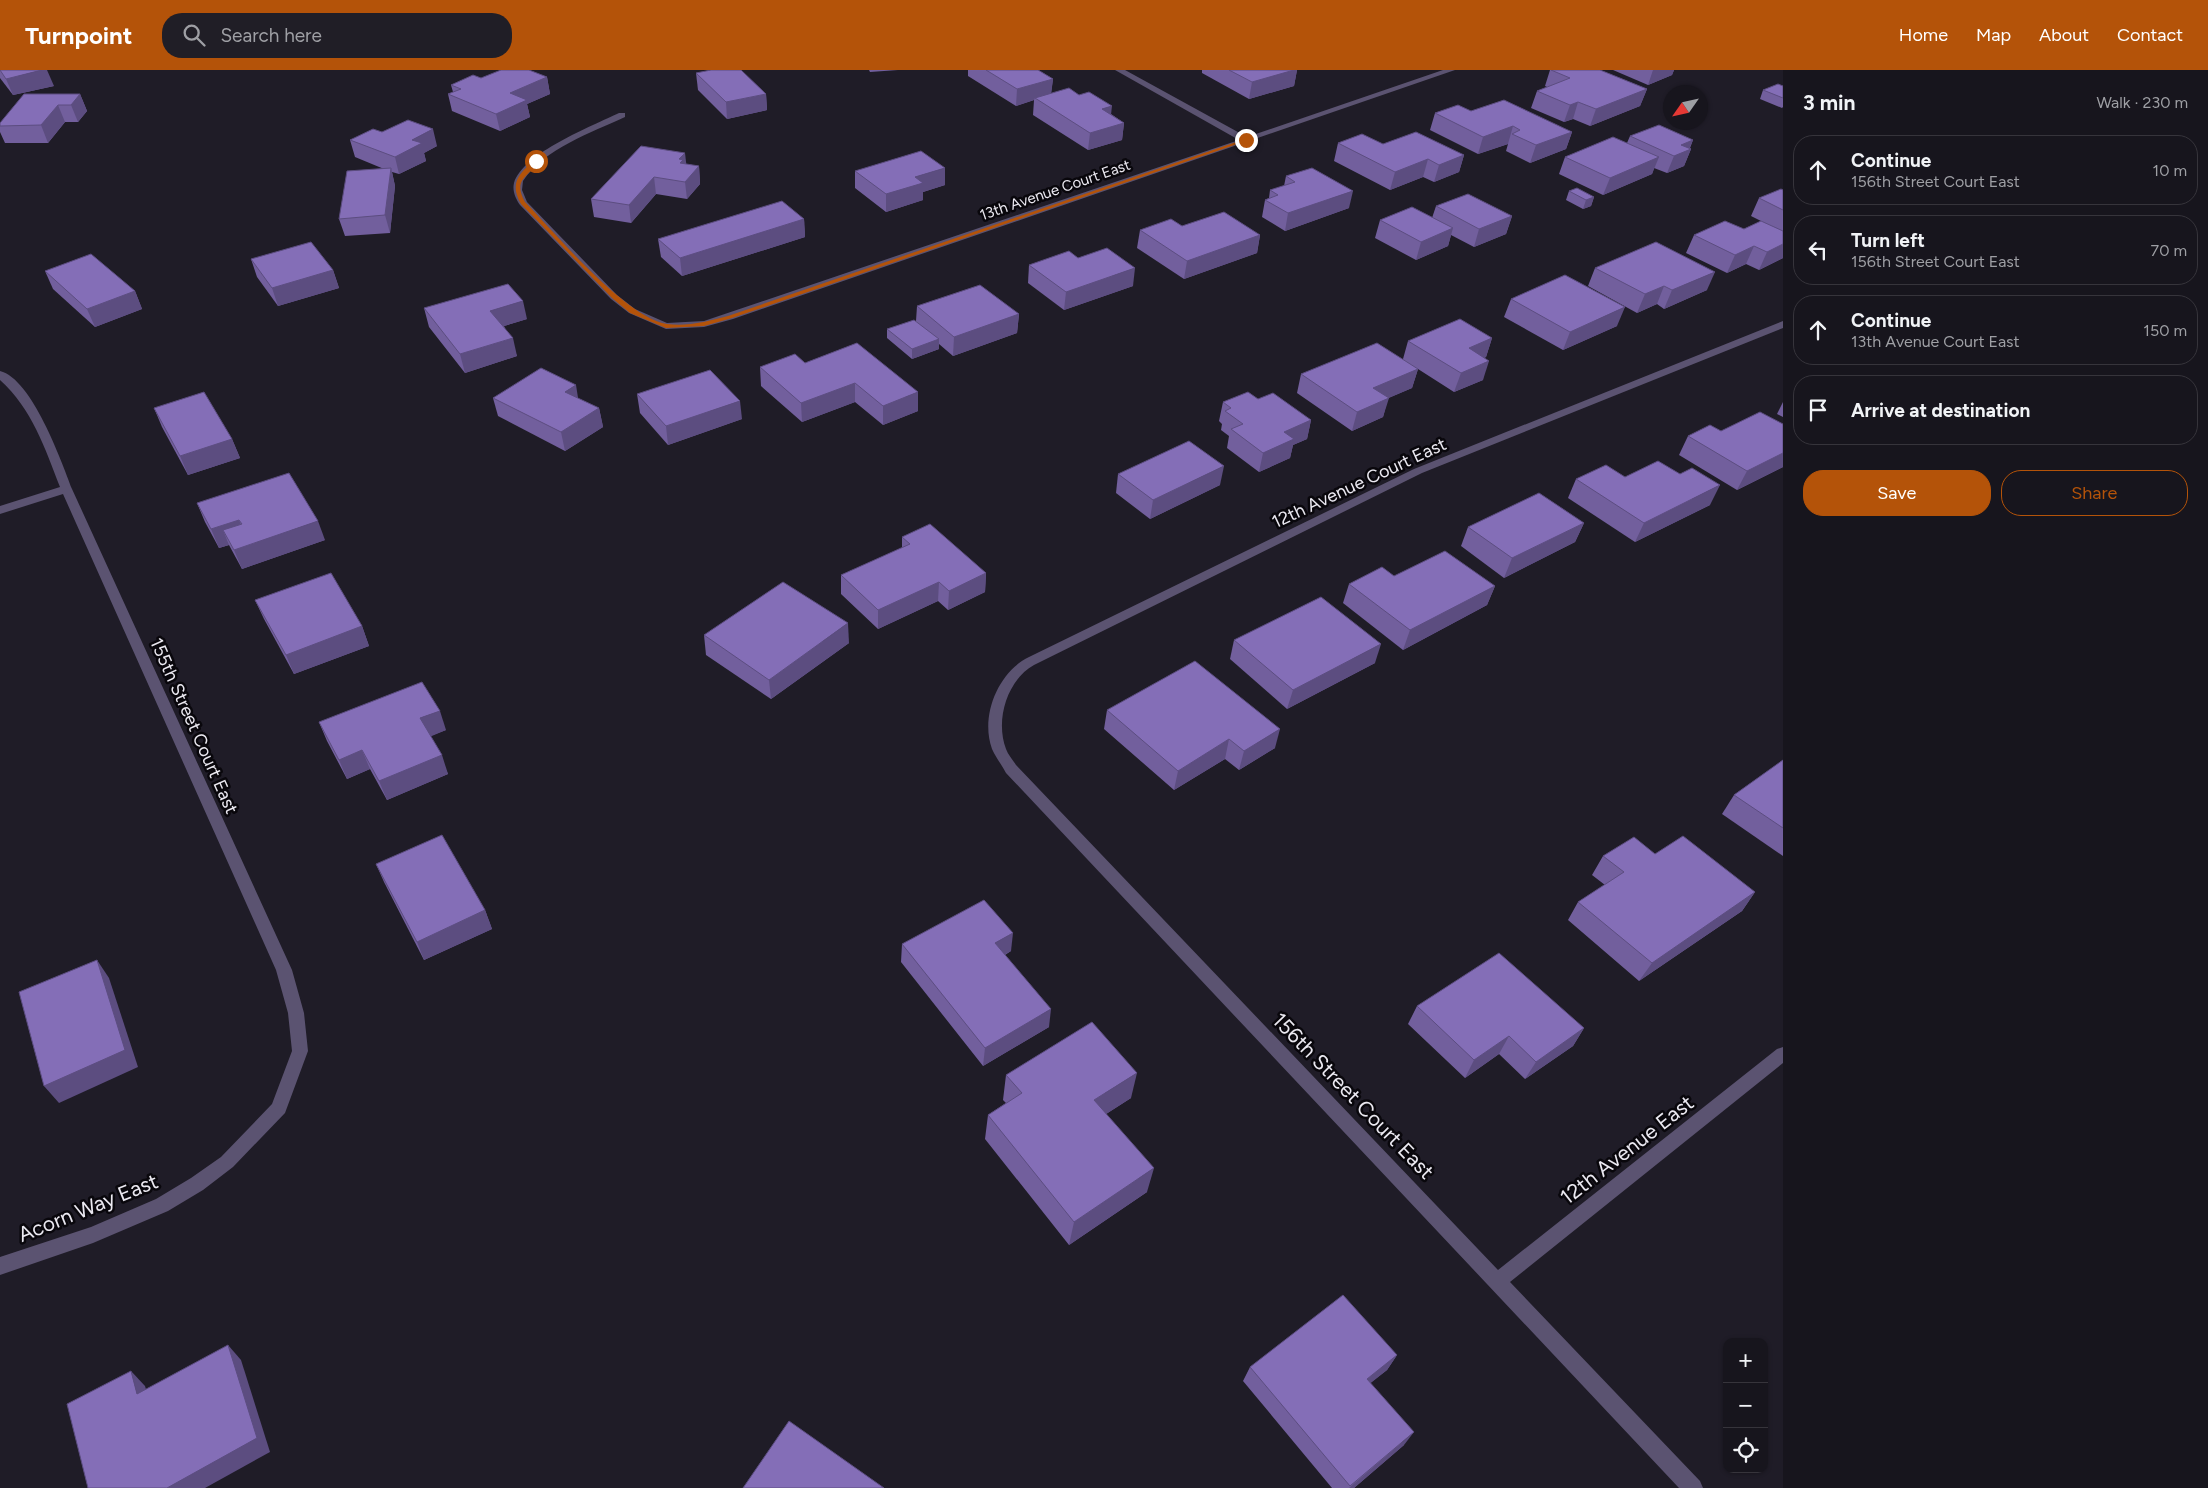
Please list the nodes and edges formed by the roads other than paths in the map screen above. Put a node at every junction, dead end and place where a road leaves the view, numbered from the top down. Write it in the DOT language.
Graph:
graph roads {
  1 [pos="1119,70"];
  2 [pos="1451,70"];
  3 [pos="622,115"];
  4 [pos="1246,140"];
  5 [pos="1783,324"];
  6 [pos="0,374"];
  7 [pos="66,489"];
  8 [pos="0,510"];
  9 [pos="995,727"];
  10 [pos="1783,1054"];
  11 [pos="279,1108"];
  12 [pos="0,1266"];
  13 [pos="1498,1281"];
  14 [pos="1693,1488"];
  1 -- 4 [label="street"];
  2 -- 4 [label="street, 13th Avenue Court East"];
  3 -- 4 [label="street, 13th Avenue Court East"];
  5 -- 9 [label="street, 12th Avenue Court East"];
  6 -- 7 [label="street, 155th Street Court East"];
  7 -- 8 [label="street"];
  7 -- 11 [label="street, 155th Street Court East"];
  9 -- 13 [label="street, 156th Street Court East"];
  10 -- 13 [label="street, 12th Avenue East"];
  11 -- 12 [label="street, Acorn Way East"];
  13 -- 14 [label="street, 156th Street Court East"];
}
